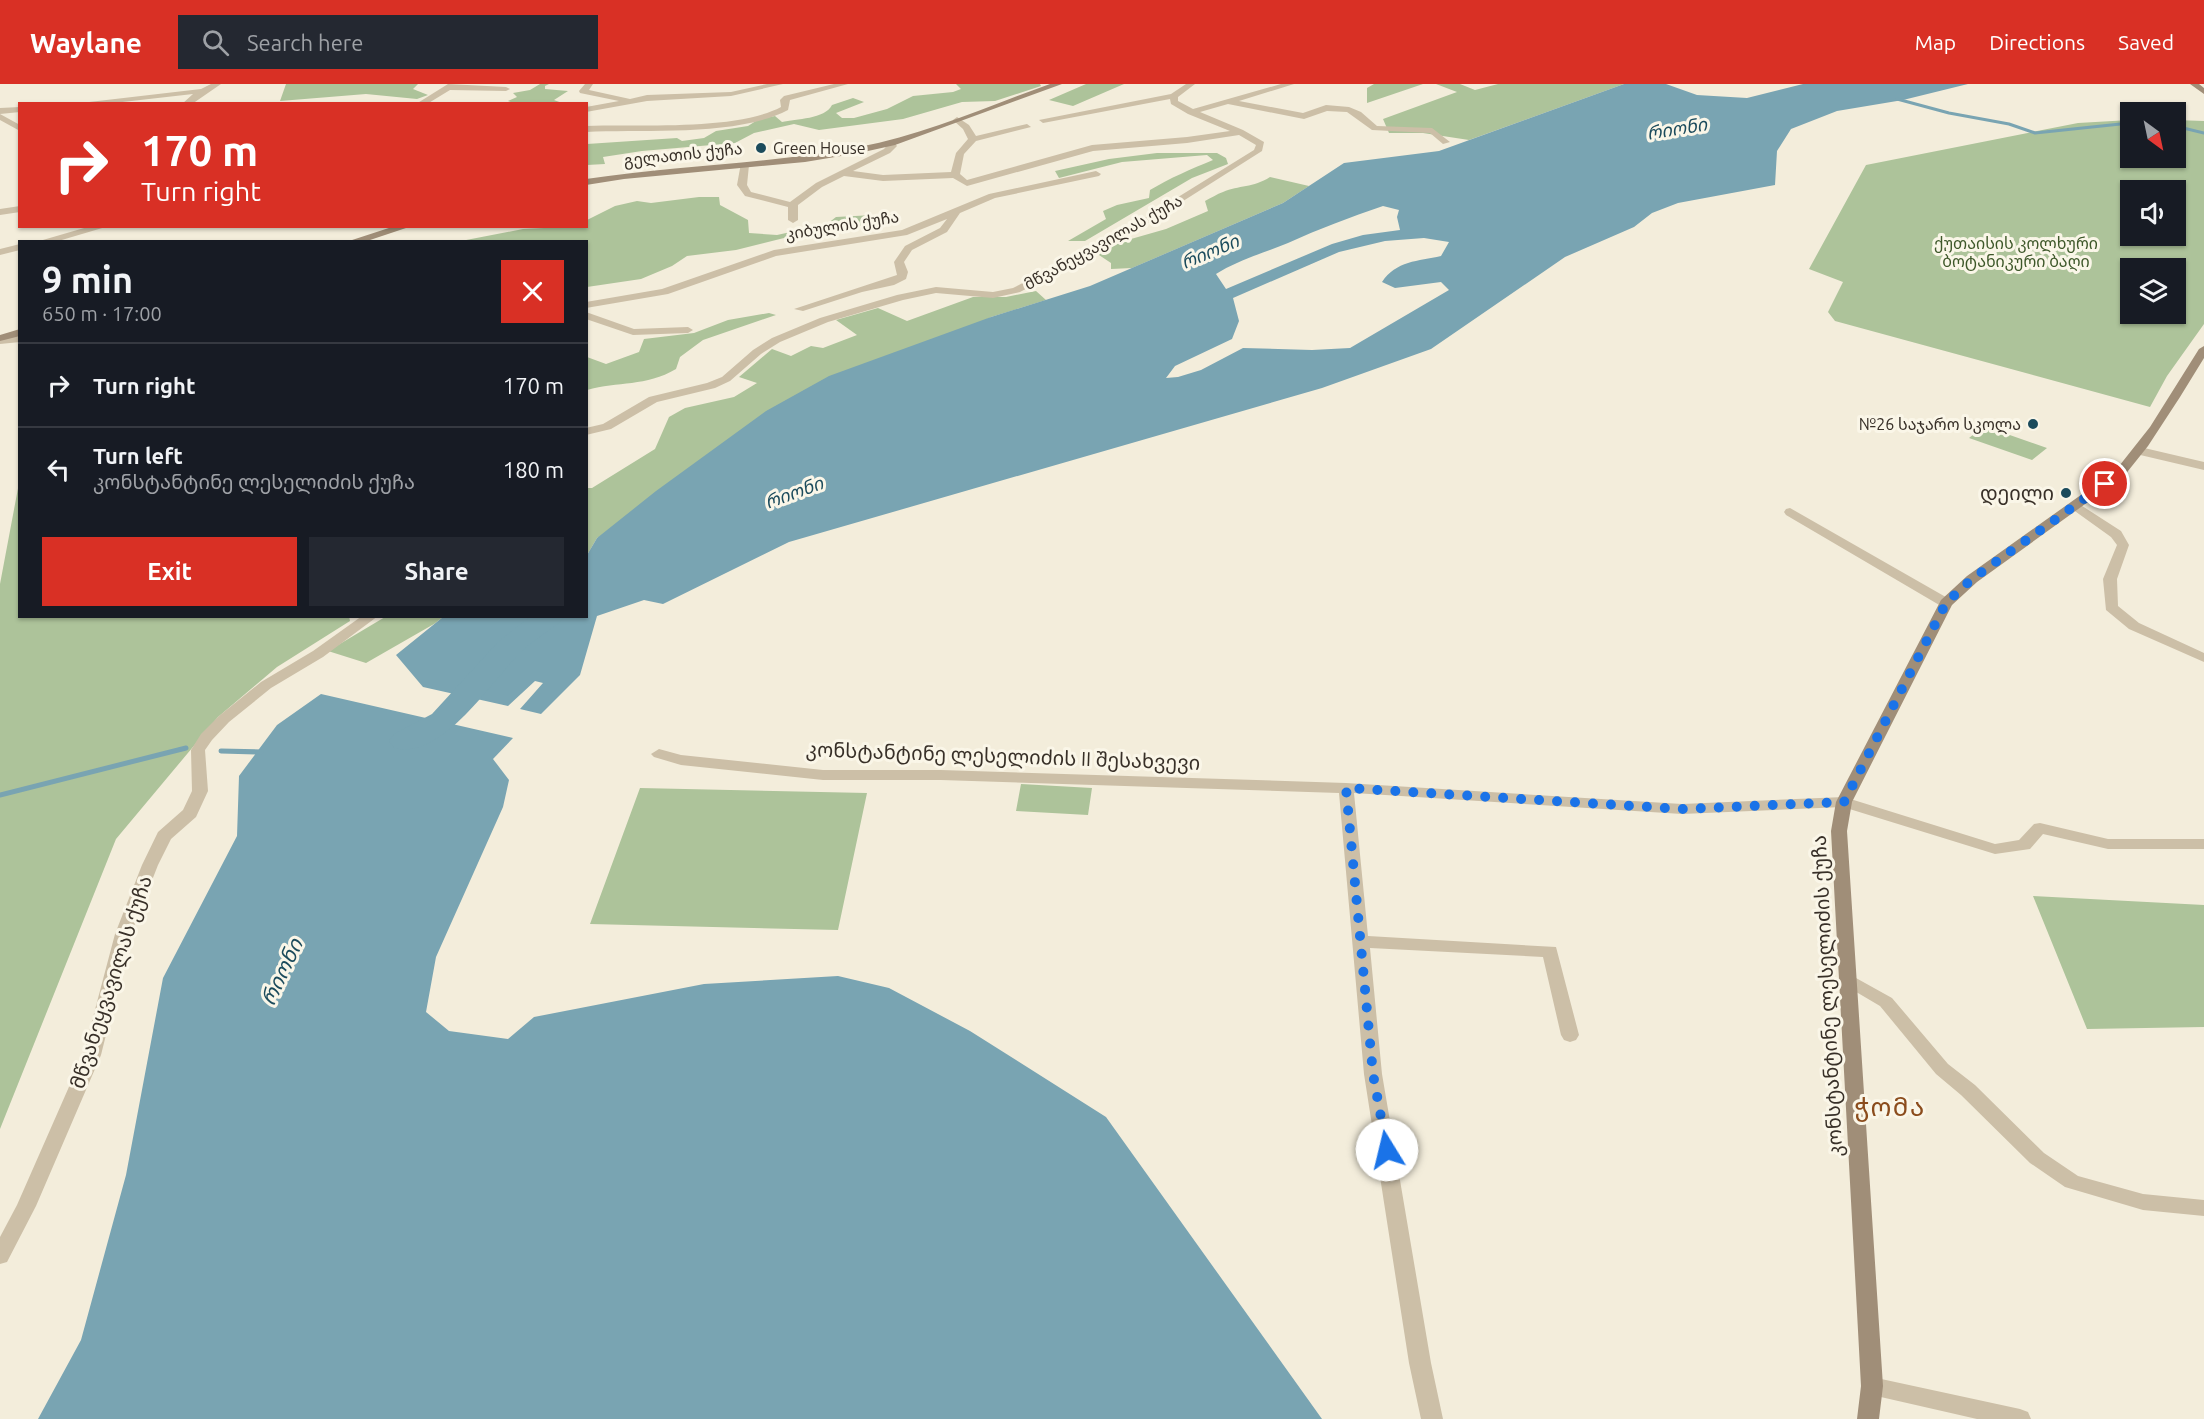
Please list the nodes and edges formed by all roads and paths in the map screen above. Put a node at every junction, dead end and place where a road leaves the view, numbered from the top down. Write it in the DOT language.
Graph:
graph roads {
  1 [pos="217,84"];
  2 [pos="589,84"];
  3 [pos="779,84"];
  4 [pos="844,84"];
  5 [pos="1058,84"];
  6 [pos="1191,84"];
  7 [pos="1290,84"];
  8 [pos="2194,84"];
  9 [pos="452,85"];
  10 [pos="506,89"];
  11 [pos="203,90"];
  12 [pos="2204,92"];
  13 [pos="1174,96"];
  14 [pos="630,101"];
  15 [pos="94,102"];
  16 [pos="188,102"];
  17 [pos="423,102"];
  18 [pos="1230,102"];
  19 [pos="18,109"];
  20 [pos="588,110"];
  21 [pos="0,111"];
  22 [pos="1191,112"];
  23 [pos="0,116"];
  24 [pos="957,120"];
  25 [pos="1043,120"];
  26 [pos="1027,127"];
  27 [pos="18,128"];
  28 [pos="588,129"];
  29 [pos="1245,134"];
  30 [pos="973,139"];
  31 [pos="1446,142"];
  32 [pos="892,143"];
  33 [pos="744,165"];
  34 [pos="844,173"];
  35 [pos="1096,174"];
  36 [pos="954,175"];
  37 [pos="588,182"];
  38 [pos="967,183"];
  39 [pos="992,196"];
  40 [pos="792,205"];
  41 [pos="18,209"];
  42 [pos="0,212"];
  43 [pos="955,213"];
  44 [pos="794,220"];
  45 [pos="97,228"];
  46 [pos="401,228"];
  47 [pos="49,240"];
  48 [pos="358,240"];
  49 [pos="18,248"];
  50 [pos="0,252"];
  51 [pos="588,305"];
  52 [pos="799,309"];
  53 [pos="786,310"];
  54 [pos="588,316"];
  55 [pos="824,320"];
  56 [pos="688,330"];
  57 [pos="18,333"];
  58 [pos="0,339"];
  59 [pos="18,339"];
  60 [pos="2204,349"];
  61 [pos="588,432"];
  62 [pos="2140,451"];
  63 [pos="2204,466"];
  64 [pos="2076,506"];
  65 [pos="1790,512"];
  66 [pos="1946,603"];
  67 [pos="368,618"];
  68 [pos="2204,658"];
  69 [pos="659,754"];
  70 [pos="1346,788"];
  71 [pos="1844,802"];
  72 [pos="2204,844"];
  73 [pos="1361,942"];
  74 [pos="1847,979"];
  75 [pos="1570,1035"];
  76 [pos="2204,1208"];
  77 [pos="0,1256"];
  78 [pos="1872,1386"];
  79 [pos="1432,1419"];
  80 [pos="1869,1419"];
  81 [pos="2020,1419"];
  1 -- 11 [label="street"];
  2 -- 14 [label="street"];
  3 -- 14 [label="street"];
  4 -- 28 [label="street"];
  5 -- 24 [label="main road, გელათის ქუჩა"];
  6 -- 13 [label="street"];
  7 -- 18 [label="street"];
  8 -- 12 [label="main road"];
  9 -- 10 [label="street"];
  9 -- 17 [label="street"];
  11 -- 15 [label="street"];
  11 -- 16 [label="street"];
  13 -- 22 [label="street"];
  13 -- 25 [label="street"];
  14 -- 20 [label="street"];
  18 -- 22 [label="street"];
  18 -- 31 [label="street"];
  19 -- 21 [label="street"];
  22 -- 29 [label="street"];
  23 -- 27 [label="street"];
  24 -- 30 [label="street"];
  24 -- 32 [label="main road, გელათის ქუჩა"];
  26 -- 30 [label="street"];
  29 -- 38 [label="street"];
  29 -- 55 [label="street, მწვანეყვავილას ქუჩა"];
  30 -- 36 [label="street"];
  32 -- 33 [label="main road, გელათის ქუჩა"];
  32 -- 34 [label="street"];
  33 -- 37 [label="main road, გელათის ქუჩა"];
  33 -- 40 [label="street"];
  34 -- 36 [label="street"];
  34 -- 40 [label="street"];
  35 -- 39 [label="street, კიბულის ქუჩა"];
  36 -- 38 [label="street"];
  38 -- 39 [label="street"];
  39 -- 43 [label="street, კიბულის ქუჩა"];
  40 -- 44 [label="street"];
  41 -- 42 [label="street"];
  43 -- 51 [label="street, კიბულის ქუჩა"];
  43 -- 52 [label="street"];
  45 -- 47 [label="street"];
  46 -- 48 [label="main road"];
  49 -- 50 [label="street"];
  52 -- 53 [label="street"];
  52 -- 55 [label="street"];
  54 -- 56 [label="street"];
  55 -- 61 [label="street, მწვანეყვავილას ქუჩა"];
  57 -- 58 [label="main road"];
  58 -- 59 [label="street"];
  60 -- 62 [label="main road, კონსტანტინე ლესელიძის ქუჩა"];
  62 -- 63 [label="street"];
  62 -- 64 [label="main road, კონსტანტინე ლესელიძის ქუჩა"];
  64 -- 66 [label="main road, კონსტანტინე ლესელიძის ქუჩა"];
  64 -- 68 [label="street"];
  65 -- 66 [label="street"];
  66 -- 71 [label="main road, კონსტანტინე ლესელიძის ქუჩა"];
  67 -- 77 [label="street, მწვანეყვავილას ქუჩა"];
  69 -- 70 [label="street, კონსტანტინე ლესელიძის II შესახვევი"];
  70 -- 71 [label="street, კონსტანტინე ლესელიძის II შესახვევი"];
  70 -- 73 [label="street"];
  71 -- 72 [label="street, კონსტანტინე ლესელიძის II შესახვევი"];
  71 -- 74 [label="main road, კონსტანტინე ლესელიძის ქუჩა"];
  73 -- 75 [label="street"];
  73 -- 79 [label="street"];
  74 -- 76 [label="street"];
  74 -- 78 [label="main road, კონსტანტინე ლესელიძის ქუჩა"];
  78 -- 80 [label="main road, კონსტანტინე ლესელიძის ქუჩა"];
  78 -- 81 [label="street"];
}
